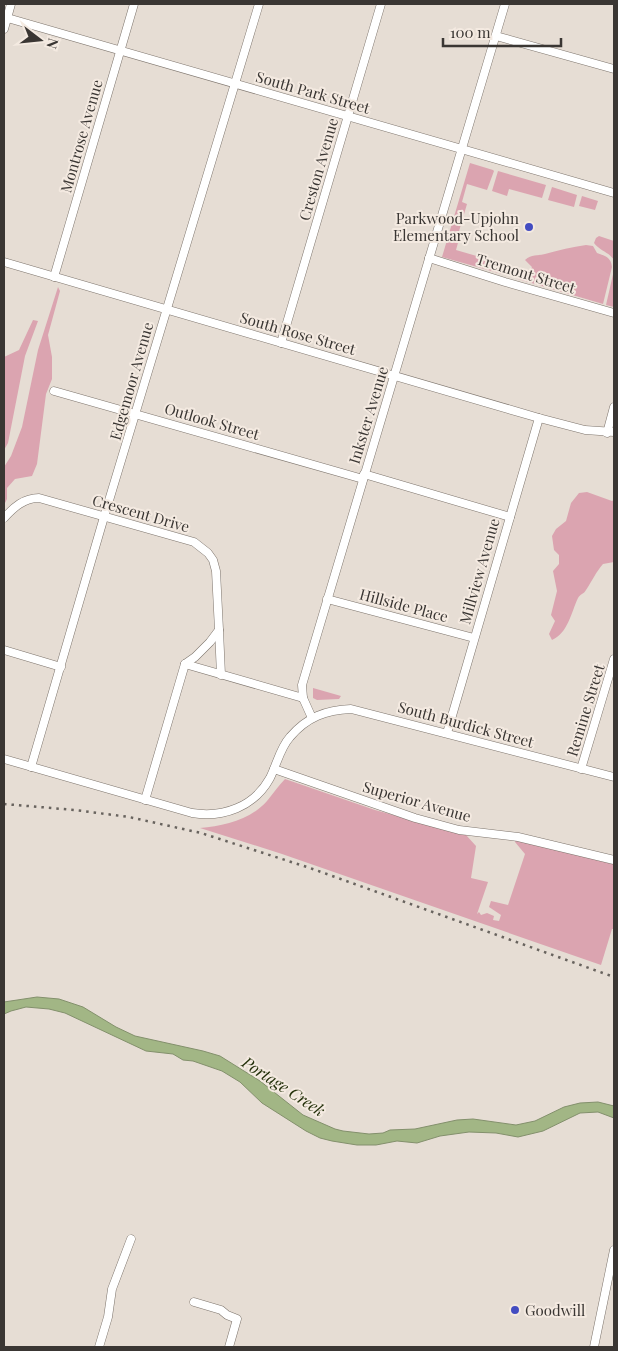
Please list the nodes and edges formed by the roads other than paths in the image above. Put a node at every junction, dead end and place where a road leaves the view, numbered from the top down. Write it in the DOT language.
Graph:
graph roads {
  1 [pos="12,4"];
  2 [pos="134,4"];
  3 [pos="259,4"];
  4 [pos="381,4"];
  5 [pos="506,4"];
  6 [pos="6,18"];
  7 [pos="4,29"];
  8 [pos="496,36"];
  9 [pos="120,51"];
  10 [pos="614,69"];
  11 [pos="235,84"];
  12 [pos="348,116"];
  13 [pos="462,148"];
  14 [pos="614,193"];
  15 [pos="430,258"];
  16 [pos="4,262"];
  17 [pos="54,277"];
  18 [pos="166,310"];
  19 [pos="614,313"];
  20 [pos="281,343"];
  21 [pos="395,375"];
  22 [pos="54,391"];
  23 [pos="614,407"];
  24 [pos="136,414"];
  25 [pos="539,418"];
  26 [pos="610,432"];
  27 [pos="364,476"];
  28 [pos="104,517"];
  29 [pos="510,517"];
  30 [pos="4,518"];
  31 [pos="327,599"];
  32 [pos="219,630"];
  33 [pos="474,638"];
  34 [pos="4,650"];
  35 [pos="614,659"];
  36 [pos="184,664"];
  37 [pos="60,667"];
  38 [pos="221,675"];
  39 [pos="303,698"];
  40 [pos="312,718"];
  41 [pos="446,733"];
  42 [pos="4,759"];
  43 [pos="31,767"];
  44 [pos="274,769"];
  45 [pos="581,769"];
  46 [pos="614,778"];
  47 [pos="145,800"];
  48 [pos="614,860"];
  49 [pos="131,1239"];
  50 [pos="614,1250"];
  51 [pos="194,1302"];
  52 [pos="99,1347"];
  53 [pos="229,1347"];
  54 [pos="594,1347"];
  1 -- 6 [label="street"];
  2 -- 9 [label="street, Montrose Avenue"];
  3 -- 11 [label="street, Edgemoor Avenue"];
  4 -- 12 [label="street, Creston Avenue"];
  5 -- 8 [label="street, Inkster Avenue"];
  6 -- 7 [label="street"];
  6 -- 9 [label="street, South Park Street"];
  8 -- 10 [label="street"];
  8 -- 13 [label="street, Inkster Avenue"];
  9 -- 11 [label="street, South Park Street"];
  9 -- 17 [label="street, Montrose Avenue"];
  11 -- 12 [label="street, South Park Street"];
  11 -- 18 [label="street, Edgemoor Avenue"];
  12 -- 13 [label="street, South Park Street"];
  12 -- 20 [label="street, Creston Avenue"];
  13 -- 14 [label="street, South Park Street"];
  13 -- 15 [label="street, Inkster Avenue"];
  15 -- 19 [label="street, Tremont Street"];
  15 -- 21 [label="street, Inkster Avenue"];
  16 -- 17 [label="street, South Rose Street"];
  17 -- 18 [label="street, South Rose Street"];
  18 -- 20 [label="street, South Rose Street"];
  18 -- 24 [label="street, Edgemoor Avenue"];
  20 -- 21 [label="street, South Rose Street"];
  21 -- 25 [label="street, South Rose Street"];
  21 -- 27 [label="street, Inkster Avenue"];
  22 -- 24 [label="street, Outlook Street"];
  23 -- 26 [label="street"];
  24 -- 27 [label="street, Outlook Street"];
  24 -- 28 [label="street, Edgemoor Avenue"];
  25 -- 26 [label="street, South Rose Street"];
  25 -- 29 [label="street, Millview Avenue"];
  27 -- 29 [label="street, Outlook Street"];
  27 -- 31 [label="street, Inkster Avenue"];
  28 -- 30 [label="street, Crescent Drive"];
  28 -- 32 [label="street, Crescent Drive"];
  28 -- 37 [label="street, Edgemoor Avenue"];
  29 -- 33 [label="street, Millview Avenue"];
  31 -- 33 [label="street, Hillside Place"];
  31 -- 39 [label="street, Inkster Avenue"];
  32 -- 36 [label="street"];
  32 -- 38 [label="street, Crescent Drive"];
  33 -- 41 [label="street, Millview Avenue"];
  34 -- 37 [label="street"];
  35 -- 45 [label="street, Remine Street"];
  36 -- 38 [label="street"];
  36 -- 47 [label="street"];
  37 -- 43 [label="street, Edgemoor Avenue"];
  38 -- 39 [label="street"];
  39 -- 40 [label="street, Inkster Avenue"];
  40 -- 41 [label="street, South Burdick Street"];
  40 -- 44 [label="street"];
  41 -- 45 [label="street, South Burdick Street"];
  42 -- 43 [label="street"];
  43 -- 47 [label="street"];
  44 -- 47 [label="street"];
  44 -- 48 [label="street, Superior Avenue"];
  45 -- 46 [label="street, South Burdick Street"];
  49 -- 52 [label="street"];
  50 -- 54 [label="street"];
  51 -- 53 [label="street"];
}
